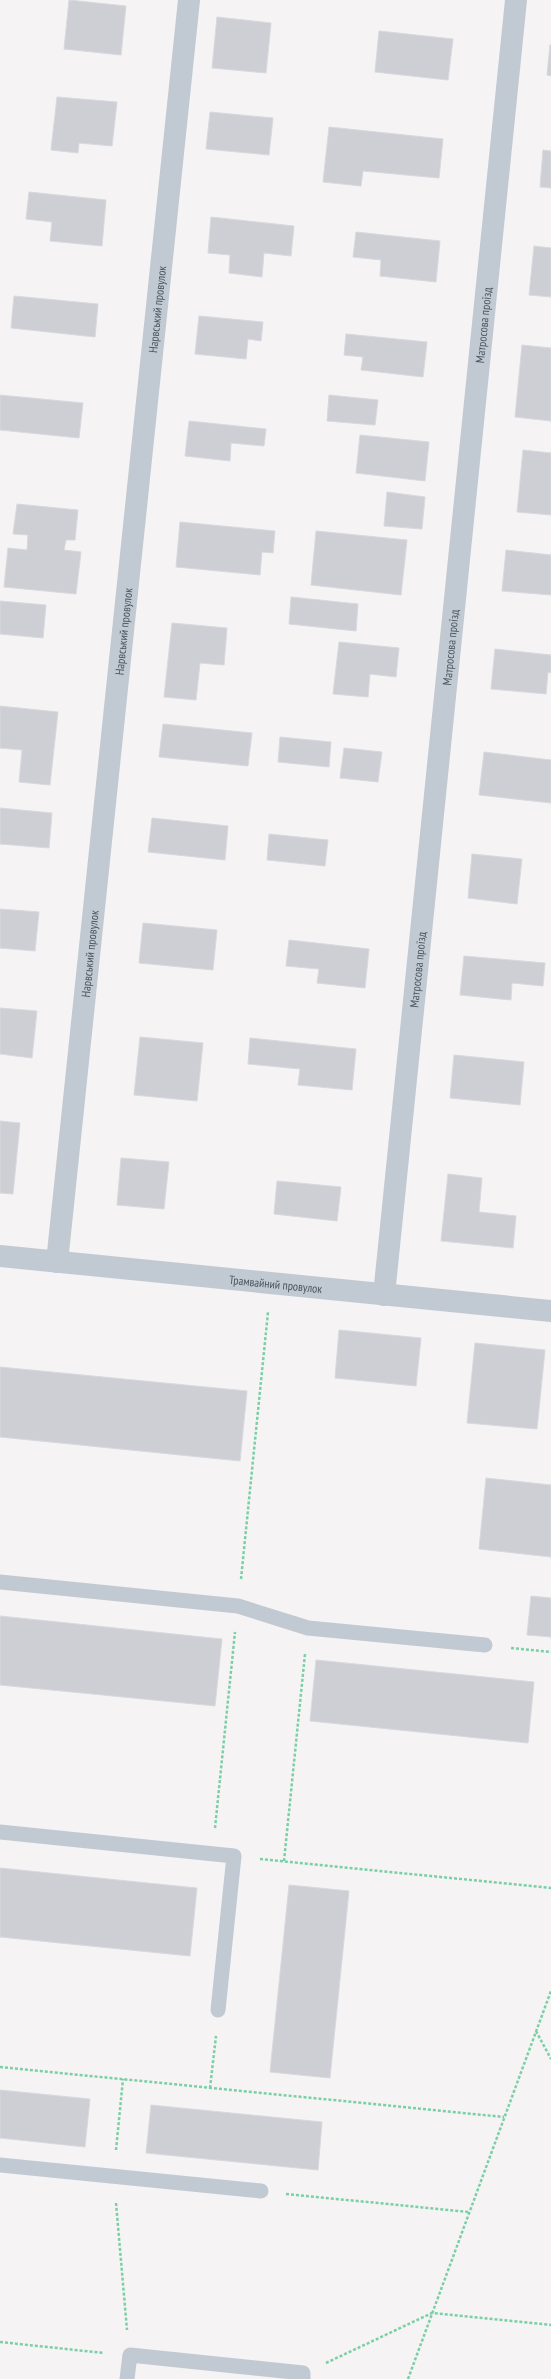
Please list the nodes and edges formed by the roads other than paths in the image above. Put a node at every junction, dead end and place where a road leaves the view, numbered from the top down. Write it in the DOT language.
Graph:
graph roads {
  1 [pos="189,0"];
  2 [pos="516,0"];
  3 [pos="0,1256"];
  4 [pos="57,1262"];
  5 [pos="384,1295"];
  6 [pos="551,1311"];
  7 [pos="0,1582"];
  8 [pos="485,1645"];
  9 [pos="0,1832"];
  10 [pos="218,2010"];
  11 [pos="0,2165"];
  12 [pos="261,2191"];
  13 [pos="303,2376"];
  14 [pos="127,2379"];
  1 -- 4 [label="street, Нарвський провулок"];
  2 -- 5 [label="street, Матросова проїзд"];
  3 -- 4 [label="street, Трамвайний провулок"];
  4 -- 5 [label="street, Трамвайний провулок"];
  5 -- 6 [label="street, Трамвайний провулок"];
  7 -- 8 [label="lane"];
  9 -- 10 [label="lane"];
  11 -- 12 [label="lane"];
  13 -- 14 [label="lane"];
}
